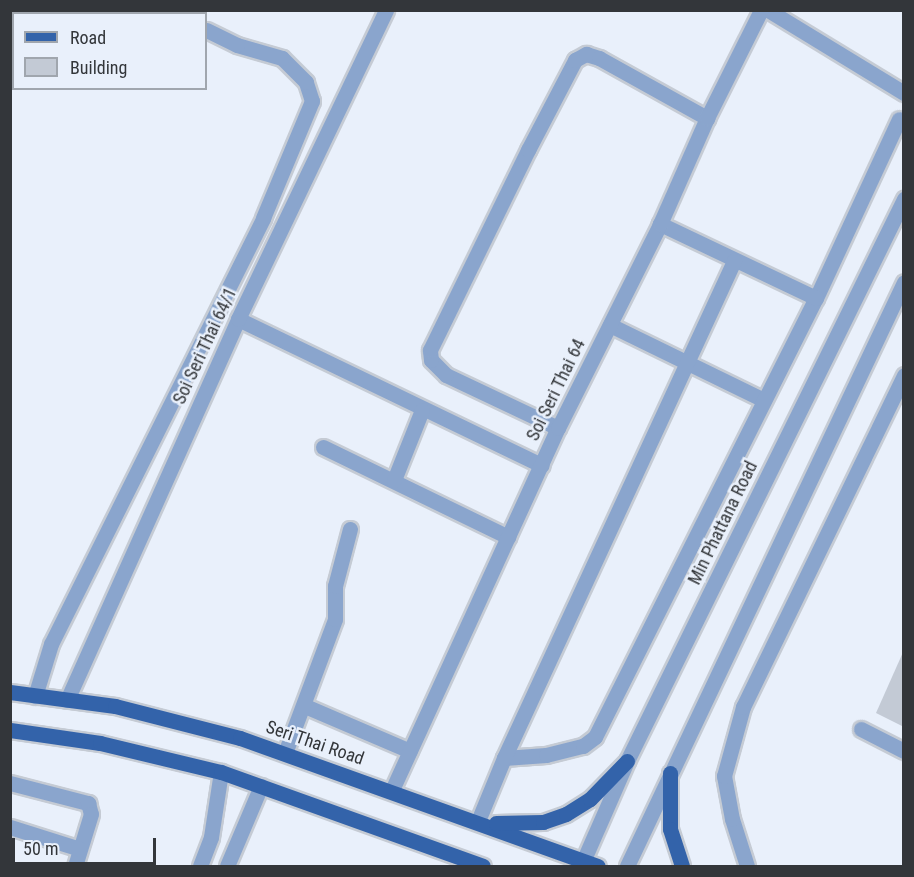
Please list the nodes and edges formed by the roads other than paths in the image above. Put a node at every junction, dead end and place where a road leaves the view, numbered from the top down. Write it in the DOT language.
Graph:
graph roads {
  1 [pos="386,10"];
  2 [pos="761,10"];
  3 [pos="768,10"];
  4 [pos="207,30"];
  5 [pos="903,93"];
  6 [pos="707,118"];
  7 [pos="899,119"];
  8 [pos="903,199"];
  9 [pos="660,224"];
  10 [pos="734,261"];
  11 [pos="903,282"];
  12 [pos="816,298"];
  13 [pos="238,319"];
  14 [pos="610,325"];
  15 [pos="687,362"];
  16 [pos="903,375"];
  17 [pos="764,400"];
  18 [pos="422,410"];
  19 [pos="558,428"];
  20 [pos="323,447"];
  21 [pos="542,465"];
  22 [pos="394,480"];
  23 [pos="350,529"];
  24 [pos="508,537"];
  25 [pos="10,692"];
  26 [pos="35,696"];
  27 [pos="67,700"];
  28 [pos="305,706"];
  29 [pos="861,729"];
  30 [pos="10,730"];
  31 [pos="410,751"];
  32 [pos="903,751"];
  33 [pos="285,753"];
  34 [pos="504,758"];
  35 [pos="627,761"];
  36 [pos="221,772"];
  37 [pos="670,773"];
  38 [pos="10,783"];
  39 [pos="261,786"];
  40 [pos="392,790"];
  41 [pos="478,821"];
  42 [pos="10,827"];
  43 [pos="80,849"];
  44 [pos="466,864"];
  45 [pos="587,865"];
  46 [pos="75,867"];
  47 [pos="200,867"];
  48 [pos="227,867"];
  49 [pos="483,867"];
  50 [pos="627,867"];
  51 [pos="682,867"];
  52 [pos="747,867"];
  1 -- 13 [label="street, Soi Seri Thai 64/1"];
  2 -- 6 [label="street, Soi Seri Thai 64"];
  3 -- 5 [label="street"];
  4 -- 26 [label="street"];
  6 -- 9 [label="street, Soi Seri Thai 64"];
  6 -- 19 [label="street"];
  7 -- 12 [label="street"];
  8 -- 35 [label="street, Min Phattana Road"];
  9 -- 10 [label="street"];
  9 -- 14 [label="street, Soi Seri Thai 64"];
  10 -- 12 [label="street"];
  10 -- 15 [label="street"];
  11 -- 37 [label="street"];
  12 -- 17 [label="street"];
  13 -- 18 [label="street"];
  13 -- 27 [label="street, Soi Seri Thai 64/1"];
  14 -- 15 [label="street"];
  14 -- 19 [label="street, Soi Seri Thai 64"];
  15 -- 17 [label="street"];
  15 -- 34 [label="street"];
  16 -- 52 [label="street"];
  17 -- 34 [label="street"];
  18 -- 21 [label="street"];
  18 -- 22 [label="street"];
  19 -- 21 [label="street, Soi Seri Thai 64"];
  20 -- 22 [label="street"];
  21 -- 24 [label="street, Soi Seri Thai 64"];
  22 -- 24 [label="street"];
  23 -- 28 [label="street"];
  24 -- 31 [label="street, Soi Seri Thai 64"];
  25 -- 26 [label="main road, Seri Thai Road"];
  26 -- 27 [label="main road, Seri Thai Road"];
  27 -- 33 [label="main road, Seri Thai Road"];
  28 -- 31 [label="street"];
  28 -- 33 [label="street"];
  29 -- 32 [label="street"];
  30 -- 36 [label="main road"];
  31 -- 40 [label="street, Soi Seri Thai 64"];
  33 -- 40 [label="main road, Seri Thai Road"];
  34 -- 41 [label="street"];
  35 -- 41 [label="main road"];
  35 -- 45 [label="street, Min Phattana Road"];
  36 -- 39 [label="main road"];
  36 -- 47 [label="street"];
  37 -- 50 [label="street"];
  37 -- 51 [label="main road"];
  38 -- 43 [label="street"];
  39 -- 44 [label="main road"];
  39 -- 48 [label="street"];
  40 -- 41 [label="main road, Seri Thai Road"];
  41 -- 45 [label="main road, Seri Thai Road"];
  42 -- 43 [label="street"];
  43 -- 46 [label="street"];
  44 -- 49 [label="main road"];
}
